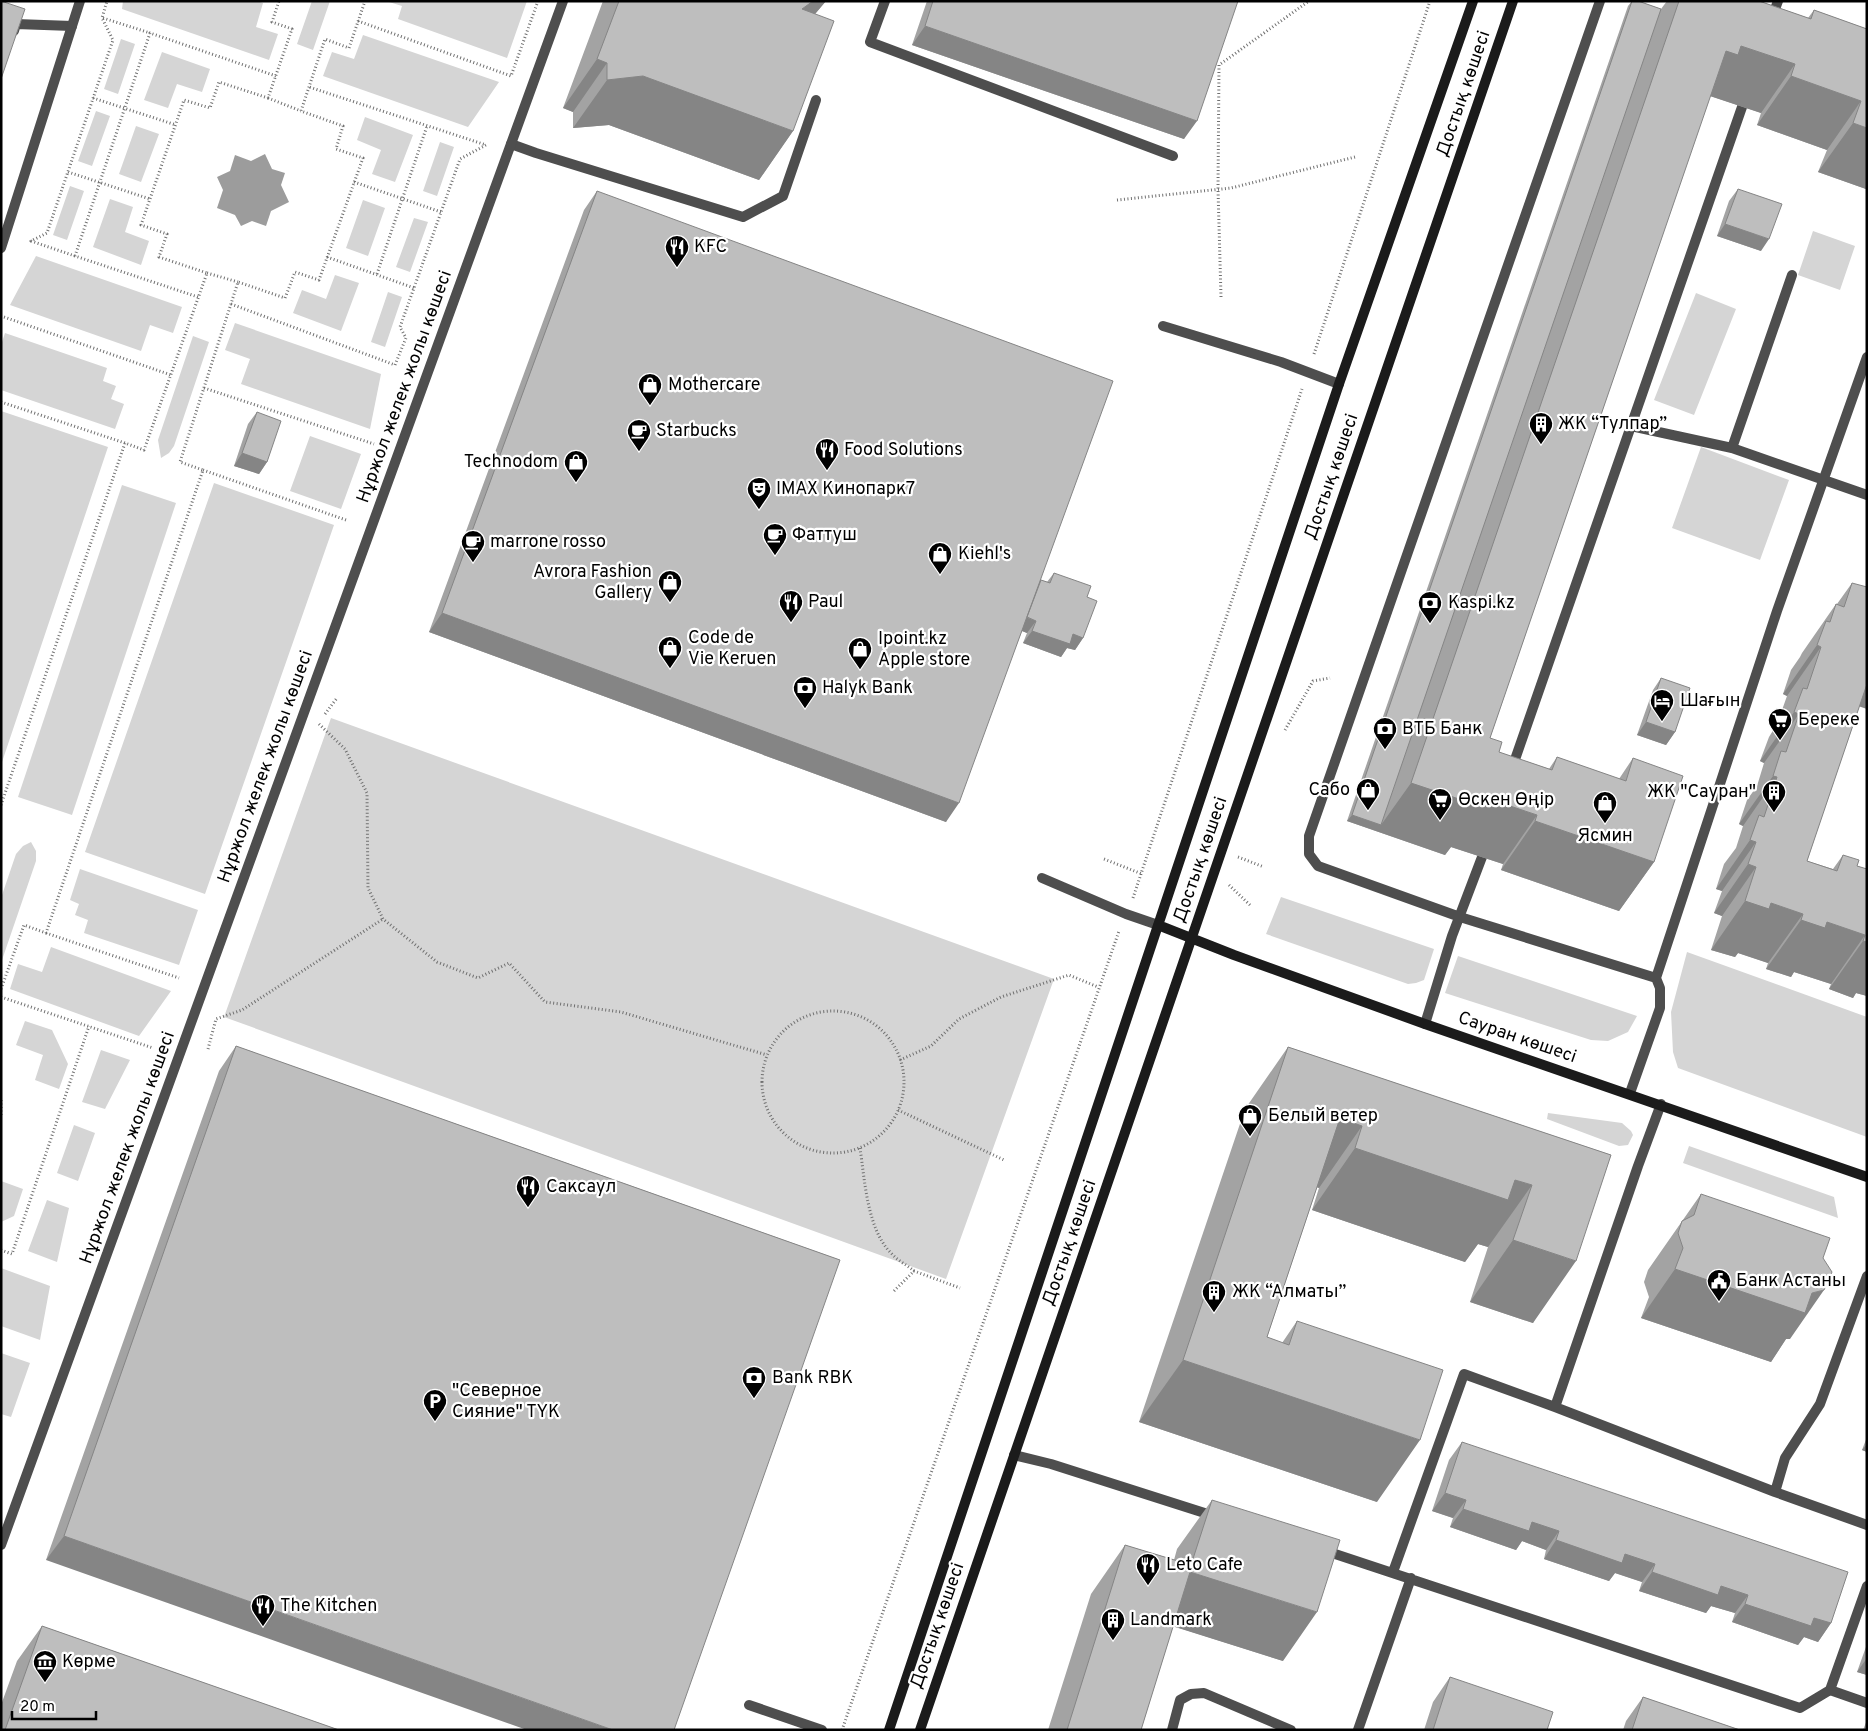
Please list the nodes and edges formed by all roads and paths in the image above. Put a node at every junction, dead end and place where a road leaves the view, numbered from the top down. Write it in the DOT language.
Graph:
graph roads {
  1 [pos="80,1"];
  2 [pos="107,1"];
  3 [pos="279,1"];
  4 [pos="365,1"];
  5 [pos="538,1"];
  6 [pos="563,1"];
  7 [pos="885,1"];
  8 [pos="1309,1"];
  9 [pos="1430,1"];
  10 [pos="1473,1"];
  11 [pos="1513,1"];
  12 [pos="1600,1"];
  13 [pos="1778,1"];
  14 [pos="102,18"];
  15 [pos="358,21"];
  16 [pos="1760,24"];
  17 [pos="72,26"];
  18 [pos="150,33"];
  19 [pos="10,41"];
  20 [pos="276,76"];
  21 [pos="309,87"];
  22 [pos="93,98"];
  23 [pos="268,98"];
  24 [pos="816,100"];
  25 [pos="1742,107"];
  26 [pos="124,108"];
  27 [pos="301,111"];
  28 [pos="176,125"];
  29 [pos="427,126"];
  30 [pos="511,144"];
  31 [pos="1173,156"];
  32 [pos="1355,157"];
  33 [pos="68,172"];
  34 [pos="354,182"];
  35 [pos="99,183"];
  36 [pos="1218,189"];
  37 [pos="150,199"];
  38 [pos="402,199"];
  39 [pos="1117,200"];
  40 [pos="441,212"];
  41 [pos="1,248"];
  42 [pos="75,256"];
  43 [pos="327,256"];
  44 [pos="207,273"];
  45 [pos="377,274"];
  46 [pos="1792,275"];
  47 [pos="238,282"];
  48 [pos="414,288"];
  49 [pos="198,297"];
  50 [pos="1221,297"];
  51 [pos="231,304"];
  52 [pos="4,317"];
  53 [pos="1163,326"];
  54 [pos="1867,357"];
  55 [pos="1308,372"];
  56 [pos="171,375"];
  57 [pos="1338,384"];
  58 [pos="204,388"];
  59 [pos="1,402"];
  60 [pos="1631,426"];
  61 [pos="124,443"];
  62 [pos="374,444"];
  63 [pos="1732,448"];
  64 [pos="202,470"];
  65 [pos="1823,480"];
  66 [pos="1867,495"];
  67 [pos="346,520"];
  68 [pos="1330,678"];
  69 [pos="337,698"];
  70 [pos="1285,731"];
  71 [pos="1507,784"];
  72 [pos="1,804"];
  73 [pos="1241,848"];
  74 [pos="1238,857"];
  75 [pos="1482,857"];
  76 [pos="1104,859"];
  77 [pos="1234,866"];
  78 [pos="1264,867"];
  79 [pos="1142,874"];
  80 [pos="1231,875"];
  81 [pos="1042,878"];
  82 [pos="1251,906"];
  83 [pos="1126,914"];
  84 [pos="1460,917"];
  85 [pos="383,919"];
  86 [pos="1158,925"];
  87 [pos="46,933"];
  88 [pos="1191,939"];
  89 [pos="179,978"];
  90 [pos="1656,978"];
  91 [pos="1098,987"];
  92 [pos="1,989"];
  93 [pos="1,997"];
  94 [pos="1426,1024"];
  95 [pos="90,1026"];
  96 [pos="153,1048"];
  97 [pos="208,1049"];
  98 [pos="768,1055"];
  99 [pos="900,1060"];
  100 [pos="1630,1094"];
  101 [pos="1,1100"];
  102 [pos="1661,1104"];
  103 [pos="898,1110"];
  104 [pos="1,1117"];
  105 [pos="860,1148"];
  106 [pos="1004,1160"];
  107 [pos="1867,1177"];
  108 [pos="1,1250"];
  109 [pos="914,1271"];
  110 [pos="1867,1276"];
  111 [pos="960,1288"];
  112 [pos="894,1291"];
  113 [pos="1555,1407"];
  114 [pos="1014,1455"];
  115 [pos="1774,1492"];
  116 [pos="1222,1518"];
  117 [pos="1867,1525"];
  118 [pos="1,1545"];
  119 [pos="1317,1548"];
  120 [pos="1393,1572"];
  121 [pos="1412,1578"];
  122 [pos="1867,1586"];
  123 [pos="1830,1690"];
  124 [pos="1867,1703"];
  125 [pos="749,1705"];
  126 [pos="822,1730"];
  127 [pos="842,1730"];
  128 [pos="889,1730"];
  129 [pos="920,1730"];
  130 [pos="1172,1730"];
  131 [pos="1290,1730"];
  132 [pos="1358,1730"];
  1 -- 17 [label="street"];
  2 -- 14 [label="path"];
  3 -- 20 [label="path"];
  4 -- 15 [label="path"];
  5 -- 15 [label="path"];
  6 -- 30 [label="street, Нұржол желек жолы көшесі"];
  7 -- 31 [label="street"];
  8 -- 36 [label="path"];
  9 -- 55 [label="path"];
  10 -- 57 [label="street, Достық көшесі"];
  11 -- 88 [label="street, Достық көшесі"];
  12 -- 84 [label="street"];
  13 -- 16 [label="street"];
  14 -- 18 [label="path"];
  14 -- 22 [label="path"];
  15 -- 21 [label="path"];
  17 -- 19 [label="street"];
  17 -- 41 [label="street"];
  18 -- 20 [label="path"];
  18 -- 26 [label="path"];
  20 -- 23 [label="path"];
  21 -- 27 [label="path"];
  21 -- 29 [label="path"];
  22 -- 26 [label="path"];
  22 -- 33 [label="path"];
  23 -- 27 [label="path"];
  23 -- 28 [label="path"];
  24 -- 30 [label="street"];
  25 -- 60 [label="street"];
  26 -- 28 [label="path"];
  26 -- 35 [label="path"];
  27 -- 34 [label="path"];
  28 -- 37 [label="path"];
  29 -- 38 [label="path"];
  29 -- 40 [label="path"];
  30 -- 118 [label="street, Нұржол желек жолы көшесі"];
  32 -- 36 [label="path"];
  33 -- 35 [label="path"];
  33 -- 42 [label="path"];
  34 -- 38 [label="path"];
  34 -- 43 [label="path"];
  35 -- 37 [label="path"];
  35 -- 42 [label="path"];
  36 -- 39 [label="path"];
  36 -- 50 [label="path"];
  37 -- 44 [label="path"];
  38 -- 40 [label="path"];
  38 -- 45 [label="path"];
  40 -- 48 [label="path"];
  42 -- 49 [label="path"];
  43 -- 45 [label="path"];
  43 -- 47 [label="path"];
  44 -- 47 [label="path"];
  44 -- 49 [label="path"];
  45 -- 48 [label="path"];
  46 -- 63 [label="street"];
  47 -- 51 [label="path"];
  48 -- 51 [label="path"];
  49 -- 56 [label="path"];
  51 -- 58 [label="path"];
  52 -- 56 [label="path"];
  53 -- 55 [label="street"];
  54 -- 65 [label="street"];
  55 -- 57 [label="street"];
  55 -- 79 [label="path"];
  56 -- 61 [label="path"];
  57 -- 86 [label="street, Достық көшесі"];
  58 -- 62 [label="path"];
  58 -- 64 [label="path"];
  59 -- 61 [label="path"];
  60 -- 63 [label="street"];
  60 -- 71 [label="street"];
  61 -- 72 [label="path"];
  63 -- 65 [label="street"];
  64 -- 67 [label="path"];
  64 -- 87 [label="path"];
  65 -- 66 [label="street"];
  65 -- 90 [label="street"];
  68 -- 70 [label="path"];
  69 -- 85 [label="path"];
  73 -- 74 [label="path"];
  74 -- 77 [label="path"];
  74 -- 78 [label="path"];
  75 -- 84 [label="street"];
  76 -- 79 [label="path"];
  79 -- 83 [label="path"];
  80 -- 82 [label="path"];
  81 -- 83 [label="street"];
  83 -- 86 [label="street"];
  83 -- 91 [label="path"];
  84 -- 90 [label="street"];
  84 -- 94 [label="street"];
  85 -- 97 [label="path"];
  85 -- 98 [label="path"];
  86 -- 88 [label="street, Сауран көшесі"];
  86 -- 128 [label="street, Достық көшесі"];
  87 -- 89 [label="path"];
  87 -- 92 [label="path"];
  88 -- 94 [label="street, Сауран көшесі"];
  88 -- 114 [label="street, Достық көшесі"];
  90 -- 100 [label="street"];
  91 -- 99 [label="path"];
  91 -- 127 [label="path"];
  93 -- 95 [label="path"];
  94 -- 100 [label="street, Сауран көшесі"];
  95 -- 96 [label="path"];
  95 -- 108 [label="path"];
  98 -- 99 [label="path"];
  98 -- 105 [label="path"];
  99 -- 103 [label="path"];
  100 -- 102 [label="street, Сауран көшесі"];
  101 -- 104 [label="path"];
  102 -- 107 [label="street, Сауран көшесі"];
  102 -- 113 [label="street"];
  103 -- 105 [label="path"];
  103 -- 106 [label="path"];
  105 -- 109 [label="path"];
  109 -- 111 [label="path"];
  109 -- 112 [label="path"];
  110 -- 115 [label="street"];
  113 -- 115 [label="street"];
  113 -- 120 [label="street"];
  114 -- 116 [label="street"];
  114 -- 129 [label="street, Достық көшесі"];
  115 -- 117 [label="street"];
  119 -- 120 [label="street"];
  120 -- 121 [label="street"];
  121 -- 123 [label="street"];
  121 -- 132 [label="street"];
  122 -- 123 [label="street"];
  123 -- 124 [label="street"];
  125 -- 126 [label="street"];
  130 -- 131 [label="street"];
}
